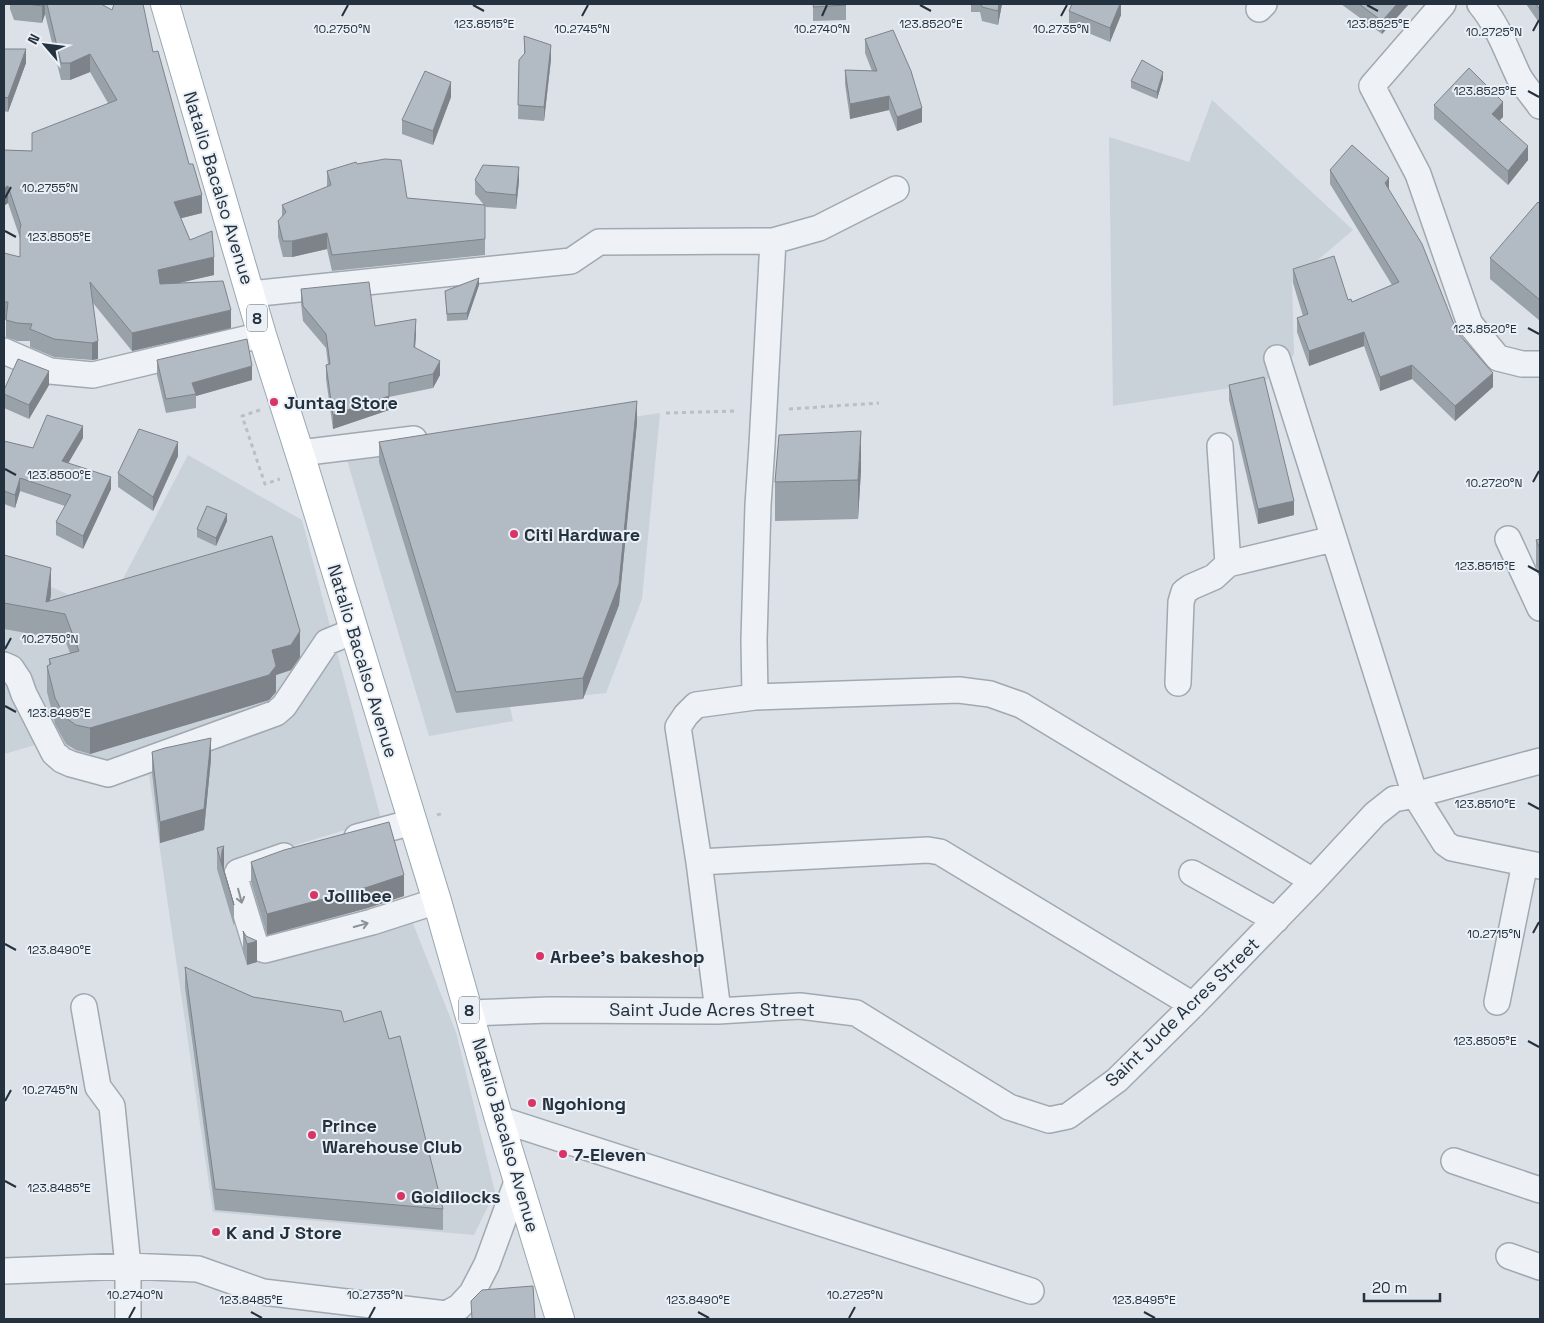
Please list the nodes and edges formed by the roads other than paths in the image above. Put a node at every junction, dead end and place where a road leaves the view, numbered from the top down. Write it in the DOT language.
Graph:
graph roads {
  1 [pos="165,4"];
  2 [pos="1444,4"];
  3 [pos="1480,4"];
  4 [pos="1540,106"];
  5 [pos="896,189"];
  6 [pos="773,241"];
  7 [pos="251,294"];
  8 [pos="262,335"];
  9 [pos="4,351"];
  10 [pos="1277,358"];
  11 [pos="1540,364"];
  12 [pos="438,436"];
  13 [pos="1220,446"];
  14 [pos="300,453"];
  15 [pos="1508,538"];
  16 [pos="1333,539"];
  17 [pos="1228,564"];
  18 [pos="1540,608"];
  19 [pos="354,631"];
  20 [pos="4,665"];
  21 [pos="1178,683"];
  22 [pos="755,697"];
  23 [pos="1540,761"];
  24 [pos="1415,795"];
  25 [pos="412,822"];
  26 [pos="337,842"];
  27 [pos="308,849"];
  28 [pos="699,862"];
  29 [pos="1533,864"];
  30 [pos="1192,873"];
  31 [pos="1313,881"];
  32 [pos="437,901"];
  33 [pos="1276,920"];
  34 [pos="1497,1002"];
  35 [pos="1193,1005"];
  36 [pos="84,1007"];
  37 [pos="718,1011"];
  38 [pos="470,1013"];
  39 [pos="500,1119"];
  40 [pos="1454,1161"];
  41 [pos="518,1179"];
  42 [pos="1540,1190"];
  43 [pos="1508,1256"];
  44 [pos="128,1266"];
  45 [pos="1540,1268"];
  46 [pos="4,1271"];
  47 [pos="1031,1291"];
  48 [pos="128,1319"];
  49 [pos="560,1319"];
  1 -- 7 [label="main road, Natalio Bacalso Avenue / 8"];
  2 -- 11 [label="street"];
  3 -- 4 [label="street"];
  5 -- 6 [label="street"];
  6 -- 7 [label="street"];
  6 -- 22 [label="street"];
  7 -- 8 [label="main road, Natalio Bacalso Avenue / 8"];
  8 -- 9 [label="street"];
  8 -- 14 [label="main road, Natalio Bacalso Avenue / 8"];
  10 -- 16 [label="street"];
  12 -- 14 [label="street"];
  13 -- 17 [label="street"];
  14 -- 19 [label="main road, Natalio Bacalso Avenue / 8"];
  15 -- 18 [label="street"];
  16 -- 17 [label="street"];
  16 -- 24 [label="street"];
  17 -- 21 [label="street"];
  19 -- 20 [label="street"];
  19 -- 25 [label="main road, Natalio Bacalso Avenue / 8"];
  22 -- 28 [label="street"];
  22 -- 31 [label="street"];
  23 -- 24 [label="street, Saint Jude Acres Street"];
  24 -- 29 [label="street"];
  24 -- 31 [label="street, Saint Jude Acres Street"];
  25 -- 26 [label="street"];
  25 -- 32 [label="main road, Natalio Bacalso Avenue / 8"];
  27 -- 32 [label="street, one-way"];
  28 -- 35 [label="street"];
  28 -- 37 [label="street"];
  29 -- 34 [label="street"];
  30 -- 33 [label="street"];
  31 -- 33 [label="street, Saint Jude Acres Street"];
  32 -- 38 [label="main road, Natalio Bacalso Avenue / 8"];
  33 -- 35 [label="street, Saint Jude Acres Street"];
  35 -- 37 [label="street, Saint Jude Acres Street"];
  36 -- 44 [label="street"];
  37 -- 38 [label="street, Saint Jude Acres Street"];
  38 -- 39 [label="main road, Natalio Bacalso Avenue / 8"];
  39 -- 41 [label="main road, Natalio Bacalso Avenue / 8"];
  39 -- 47 [label="street"];
  40 -- 42 [label="street"];
  41 -- 44 [label="street"];
  41 -- 49 [label="main road, Natalio Bacalso Avenue / 8"];
  43 -- 45 [label="street"];
  44 -- 46 [label="street"];
  44 -- 48 [label="street"];
}
